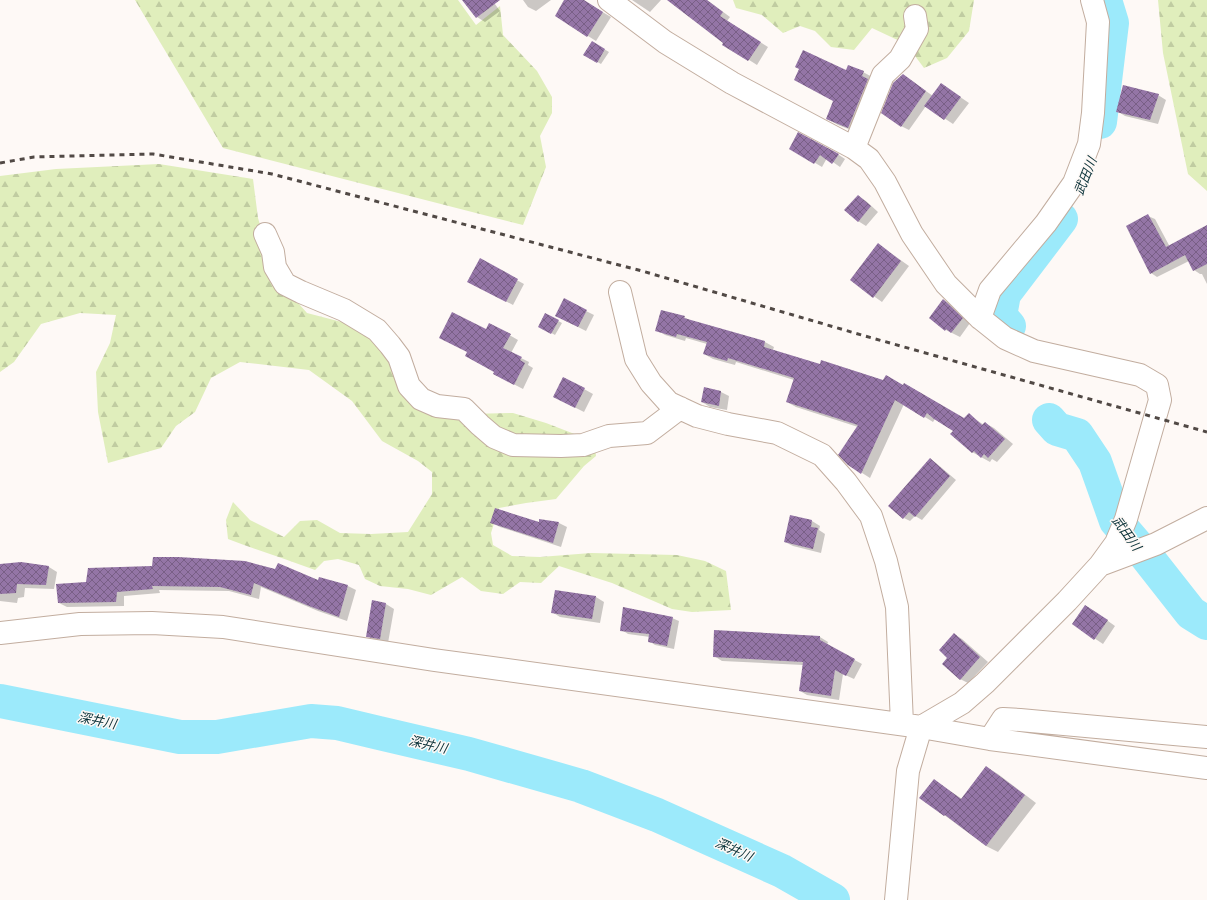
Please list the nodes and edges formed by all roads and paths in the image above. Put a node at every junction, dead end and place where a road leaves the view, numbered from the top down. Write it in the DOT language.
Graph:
graph roads {
  1 [pos="609,0"];
  2 [pos="1092,0"];
  3 [pos="915,16"];
  4 [pos="854,148"];
  5 [pos="265,234"];
  6 [pos="620,292"];
  7 [pos="980,318"];
  8 [pos="680,408"];
  9 [pos="1207,518"];
  10 [pos="1100,565"];
  11 [pos="0,633"];
  12 [pos="911,725"];
  13 [pos="1207,737"];
  14 [pos="990,739"];
  15 [pos="1207,768"];
  16 [pos="896,900"];
  1 -- 4 [label="street"];
  2 -- 7 [label="street"];
  3 -- 4 [label="street"];
  4 -- 7 [label="street"];
  5 -- 8 [label="street"];
  6 -- 8 [label="street"];
  7 -- 10 [label="street"];
  8 -- 12 [label="street"];
  9 -- 10 [label="street"];
  10 -- 12 [label="street"];
  11 -- 12 [label="street"];
  12 -- 14 [label="street"];
  12 -- 16 [label="street"];
  13 -- 14 [label="street"];
  14 -- 15 [label="street"];
}
